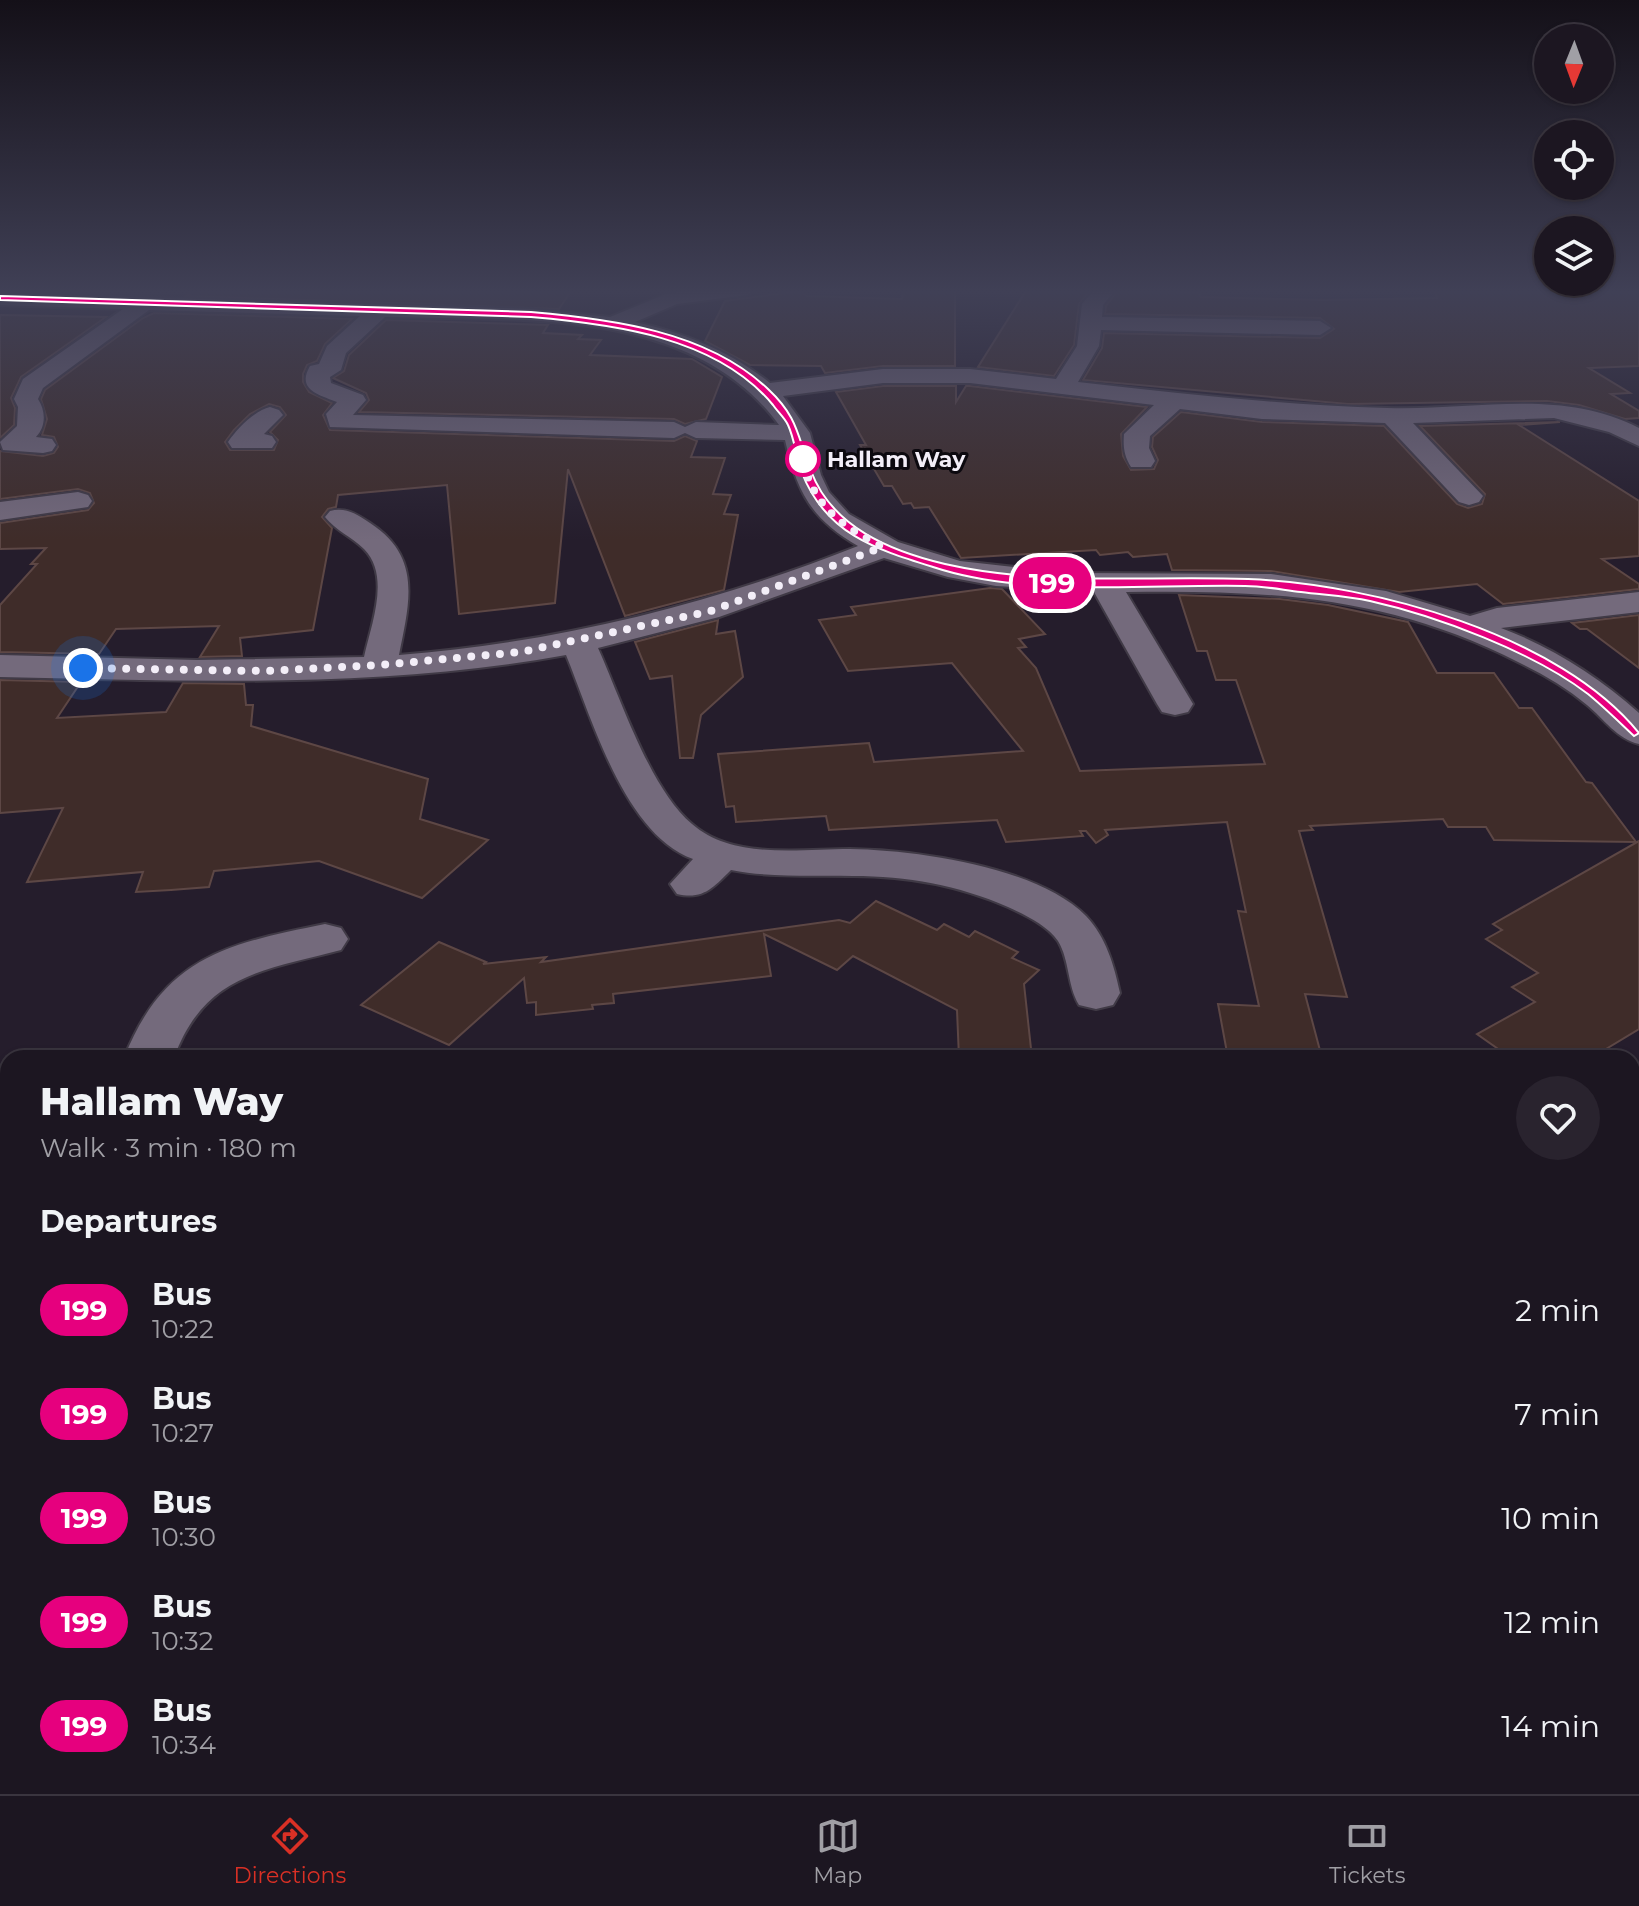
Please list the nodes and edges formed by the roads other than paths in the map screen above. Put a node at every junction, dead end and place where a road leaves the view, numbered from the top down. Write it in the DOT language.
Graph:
graph roads {
  1 [pos="53,373"];
  2 [pos="326,373"];
  3 [pos="740,373"];
  4 [pos="1072,373"];
  5 [pos="4,380"];
  6 [pos="1063,387"];
  7 [pos="32,389"];
  8 [pos="765,391"];
  9 [pos="296,396"];
  10 [pos="1172,403"];
  11 [pos="1392,416"];
  12 [pos="797,433"];
  13 [pos="1639,438"];
  14 [pos="244,440"];
  15 [pos="43,445"];
  16 [pos="1141,461"];
  17 [pos="1469,496"];
  18 [pos="78,501"];
  19 [pos="0,511"];
  20 [pos="364,521"];
  21 [pos="883,547"];
  22 [pos="1105,584"];
  23 [pos="1639,602"];
  24 [pos="1467,628"];
  25 [pos="578,642"];
  26 [pos="380,665"];
  27 [pos="0,666"];
  28 [pos="1175,704"];
  29 [pos="1639,733"];
  30 [pos="723,854"];
  31 [pos="692,884"];
  32 [pos="325,939"];
  33 [pos="1096,993"];
  34 [pos="152,1050"];
  1 -- 7 [label="street"];
  2 -- 9 [label="street"];
  3 -- 8 [label="street"];
  4 -- 6 [label="street"];
  5 -- 7 [label="street"];
  6 -- 8 [label="street"];
  6 -- 10 [label="street"];
  7 -- 15 [label="street"];
  8 -- 12 [label="street"];
  9 -- 12 [label="street"];
  9 -- 14 [label="street"];
  10 -- 11 [label="street"];
  10 -- 16 [label="street"];
  11 -- 13 [label="street"];
  11 -- 17 [label="street"];
  12 -- 21 [label="street"];
  18 -- 19 [label="street"];
  20 -- 26 [label="street"];
  21 -- 22 [label="street"];
  21 -- 25 [label="street"];
  22 -- 24 [label="street"];
  22 -- 28 [label="street"];
  23 -- 24 [label="street"];
  24 -- 29 [label="street"];
  25 -- 26 [label="street"];
  25 -- 30 [label="street"];
  26 -- 27 [label="street"];
  30 -- 31 [label="street"];
  30 -- 33 [label="street"];
  32 -- 34 [label="street"];
}
